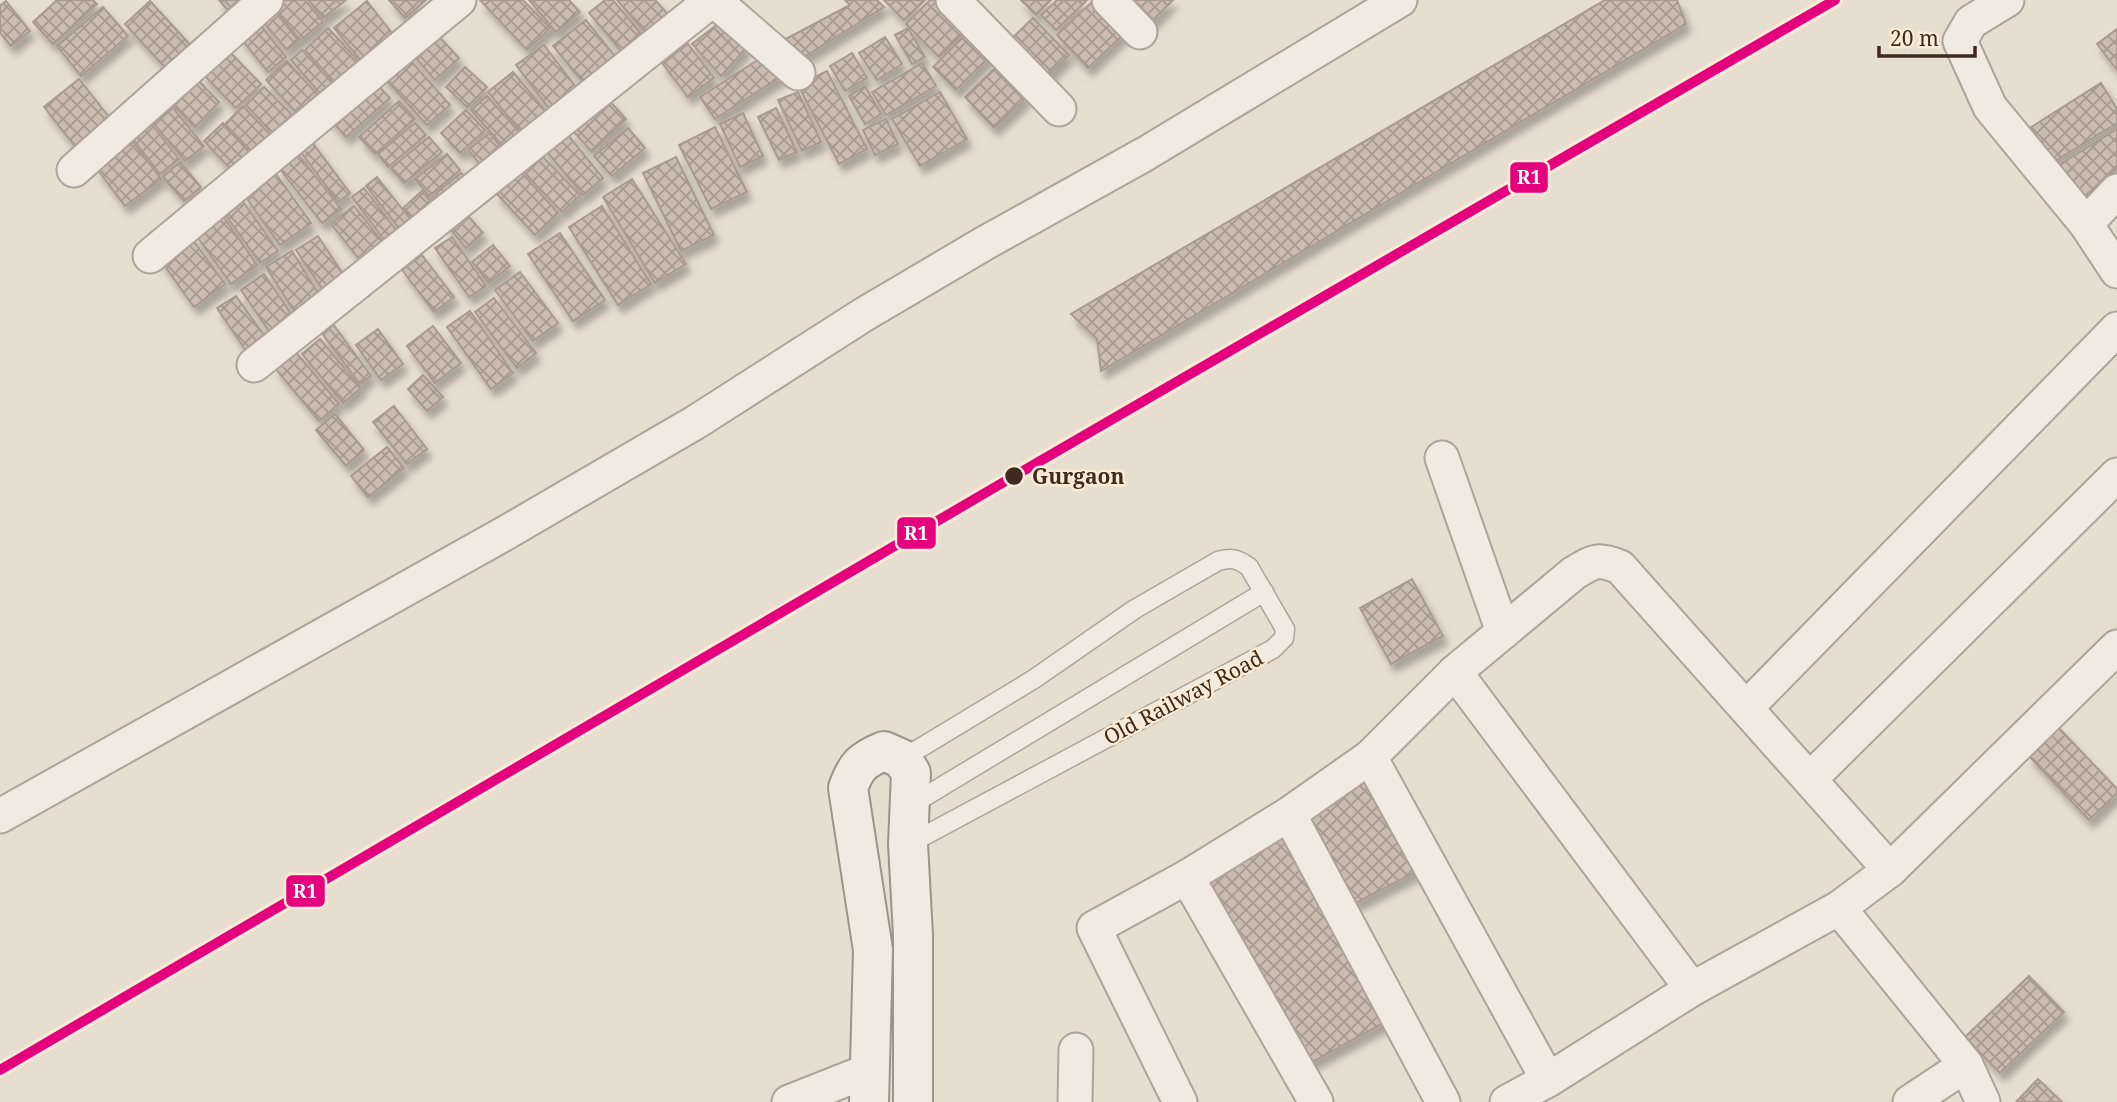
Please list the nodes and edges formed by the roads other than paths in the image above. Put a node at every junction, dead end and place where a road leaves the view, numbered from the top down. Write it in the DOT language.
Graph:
graph roads {
  1 [pos="265,0"];
  2 [pos="459,0"];
  3 [pos="713,0"];
  4 [pos="953,0"];
  5 [pos="1108,0"];
  6 [pos="1401,0"];
  7 [pos="2007,0"];
  8 [pos="1140,32"];
  9 [pos="798,73"];
  10 [pos="1059,108"];
  11 [pos="74,170"];
  12 [pos="2117,191"];
  13 [pos="2086,224"];
  14 [pos="150,256"];
  15 [pos="2117,271"];
  16 [pos="2117,329"];
  17 [pos="254,365"];
  18 [pos="1442,458"];
  19 [pos="2117,475"];
  20 [pos="1264,592"];
  21 [pos="1503,632"];
  22 [pos="2117,647"];
  23 [pos="1455,672"];
  24 [pos="1746,708"];
  25 [pos="1370,757"];
  26 [pos="902,759"];
  27 [pos="1810,779"];
  28 [pos="911,805"];
  29 [pos="1289,814"];
  30 [pos="0,816"];
  31 [pos="908,844"];
  32 [pos="1890,870"];
  33 [pos="1187,877"];
  34 [pos="1839,908"];
  35 [pos="1692,989"];
  36 [pos="1076,1050"];
  37 [pos="1966,1065"];
  38 [pos="1548,1080"];
  39 [pos="870,1086"];
  40 [pos="789,1102"];
  41 [pos="913,1102"];
  42 [pos="1075,1102"];
  43 [pos="1180,1102"];
  44 [pos="1316,1102"];
  45 [pos="1443,1102"];
  46 [pos="1507,1102"];
  47 [pos="1910,1102"];
  48 [pos="1983,1102"];
  1 -- 11 [label="street"];
  2 -- 14 [label="street"];
  3 -- 9 [label="street"];
  3 -- 17 [label="street"];
  4 -- 10 [label="street"];
  5 -- 8 [label="street"];
  6 -- 30 [label="street"];
  7 -- 13 [label="street"];
  12 -- 13 [label="street"];
  13 -- 15 [label="street"];
  16 -- 24 [label="street"];
  18 -- 21 [label="street"];
  19 -- 27 [label="street"];
  20 -- 26 [label="lane, Old Railway Road"];
  20 -- 28 [label="lane"];
  20 -- 31 [label="lane, Old Railway Road"];
  21 -- 23 [label="street"];
  21 -- 24 [label="street"];
  22 -- 32 [label="street"];
  23 -- 25 [label="street"];
  23 -- 35 [label="street"];
  24 -- 27 [label="street"];
  25 -- 29 [label="street"];
  25 -- 38 [label="street"];
  26 -- 28 [label="main road"];
  26 -- 39 [label="main road"];
  27 -- 32 [label="street"];
  28 -- 31 [label="main road"];
  29 -- 33 [label="street"];
  29 -- 45 [label="street"];
  31 -- 41 [label="main road"];
  32 -- 34 [label="street"];
  33 -- 43 [label="street"];
  33 -- 44 [label="street"];
  34 -- 35 [label="street"];
  34 -- 37 [label="street"];
  35 -- 38 [label="street"];
  36 -- 42 [label="street"];
  37 -- 47 [label="street"];
  37 -- 48 [label="street"];
  38 -- 46 [label="street"];
  39 -- 40 [label="street"];
}
